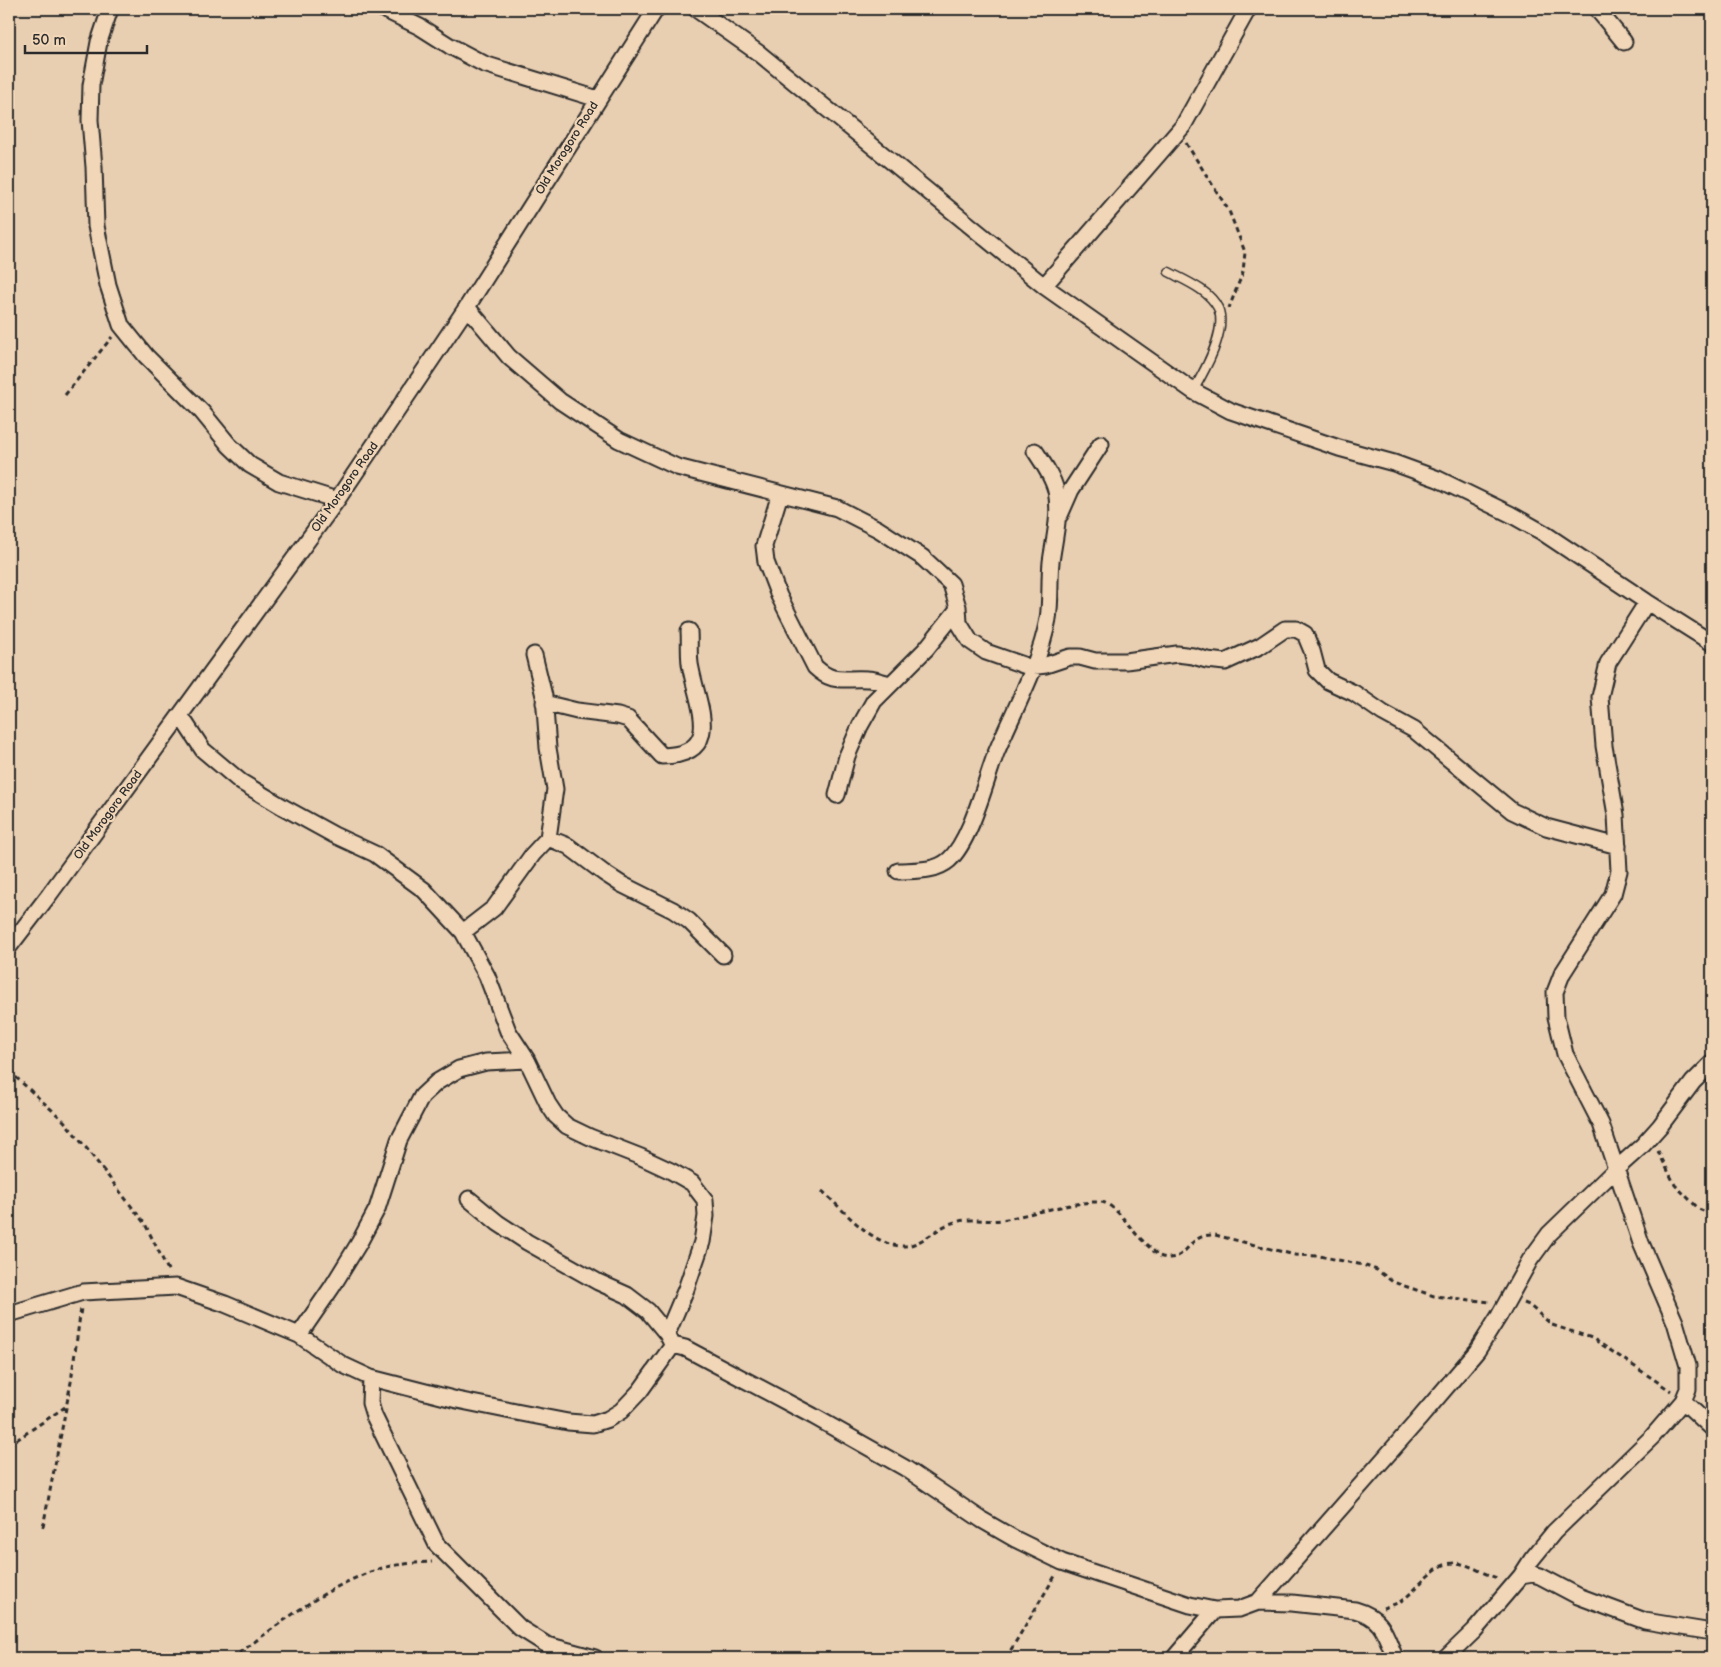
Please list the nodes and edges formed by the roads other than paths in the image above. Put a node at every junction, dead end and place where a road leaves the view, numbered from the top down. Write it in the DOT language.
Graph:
graph roads {
  1 [pos="110,9"];
  2 [pos="383,9"];
  3 [pos="656,9"];
  4 [pos="696,9"];
  5 [pos="1248,9"];
  6 [pos="1597,9"];
  7 [pos="1624,42"];
  8 [pos="598,99"];
  9 [pos="1169,272"];
  10 [pos="1044,286"];
  11 [pos="467,307"];
  12 [pos="1193,391"];
  13 [pos="1101,444"];
  14 [pos="1035,451"];
  15 [pos="780,494"];
  16 [pos="337,500"];
  17 [pos="1057,524"];
  18 [pos="1647,602"];
  19 [pos="958,609"];
  20 [pos="689,631"];
  21 [pos="1712,643"];
  22 [pos="534,655"];
  23 [pos="1036,666"];
  24 [pos="891,684"];
  25 [pos="544,703"];
  26 [pos="180,715"];
  27 [pos="837,795"];
  28 [pos="548,838"];
  29 [pos="1618,846"];
  30 [pos="898,871"];
  31 [pos="463,932"];
  32 [pos="9,947"];
  33 [pos="723,954"];
  34 [pos="527,1060"];
  35 [pos="1712,1063"];
  36 [pos="1615,1170"];
  37 [pos="469,1199"];
  38 [pos="9,1314"];
  39 [pos="299,1335"];
  40 [pos="670,1340"];
  41 [pos="371,1378"];
  42 [pos="1683,1401"];
  43 [pos="1712,1428"];
  44 [pos="1521,1576"];
  45 [pos="1258,1602"];
  46 [pos="1215,1610"];
  47 [pos="1712,1632"];
  48 [pos="595,1658"];
  49 [pos="1174,1658"];
  50 [pos="1395,1658"];
  51 [pos="1446,1658"];
  1 -- 16 [label="street"];
  2 -- 8 [label="street"];
  3 -- 8 [label="street, Old Morogoro Road"];
  4 -- 10 [label="street"];
  5 -- 10 [label="street"];
  6 -- 7 [label="street"];
  8 -- 11 [label="street, Old Morogoro Road"];
  9 -- 12 [label="lane"];
  10 -- 12 [label="street"];
  11 -- 15 [label="street"];
  11 -- 16 [label="street, Old Morogoro Road"];
  12 -- 18 [label="street"];
  13 -- 17 [label="street"];
  14 -- 17 [label="street"];
  15 -- 19 [label="street"];
  15 -- 24 [label="street"];
  16 -- 26 [label="street, Old Morogoro Road"];
  17 -- 23 [label="street"];
  18 -- 21 [label="street"];
  18 -- 29 [label="street"];
  19 -- 23 [label="street"];
  19 -- 24 [label="street"];
  20 -- 25 [label="street"];
  22 -- 25 [label="street"];
  23 -- 29 [label="street"];
  23 -- 30 [label="street"];
  24 -- 27 [label="street"];
  25 -- 28 [label="street"];
  26 -- 31 [label="street"];
  26 -- 32 [label="street, Old Morogoro Road"];
  28 -- 31 [label="street"];
  28 -- 33 [label="street"];
  29 -- 36 [label="street"];
  31 -- 34 [label="street"];
  34 -- 39 [label="street"];
  34 -- 40 [label="street"];
  35 -- 36 [label="street"];
  36 -- 42 [label="street"];
  36 -- 45 [label="street"];
  37 -- 40 [label="street"];
  38 -- 39 [label="street"];
  39 -- 41 [label="street"];
  40 -- 41 [label="street"];
  40 -- 46 [label="street"];
  41 -- 48 [label="street"];
  42 -- 43 [label="street"];
  42 -- 44 [label="street"];
  44 -- 47 [label="street"];
  44 -- 51 [label="street"];
  45 -- 46 [label="street"];
  45 -- 50 [label="street"];
  46 -- 49 [label="street"];
}
